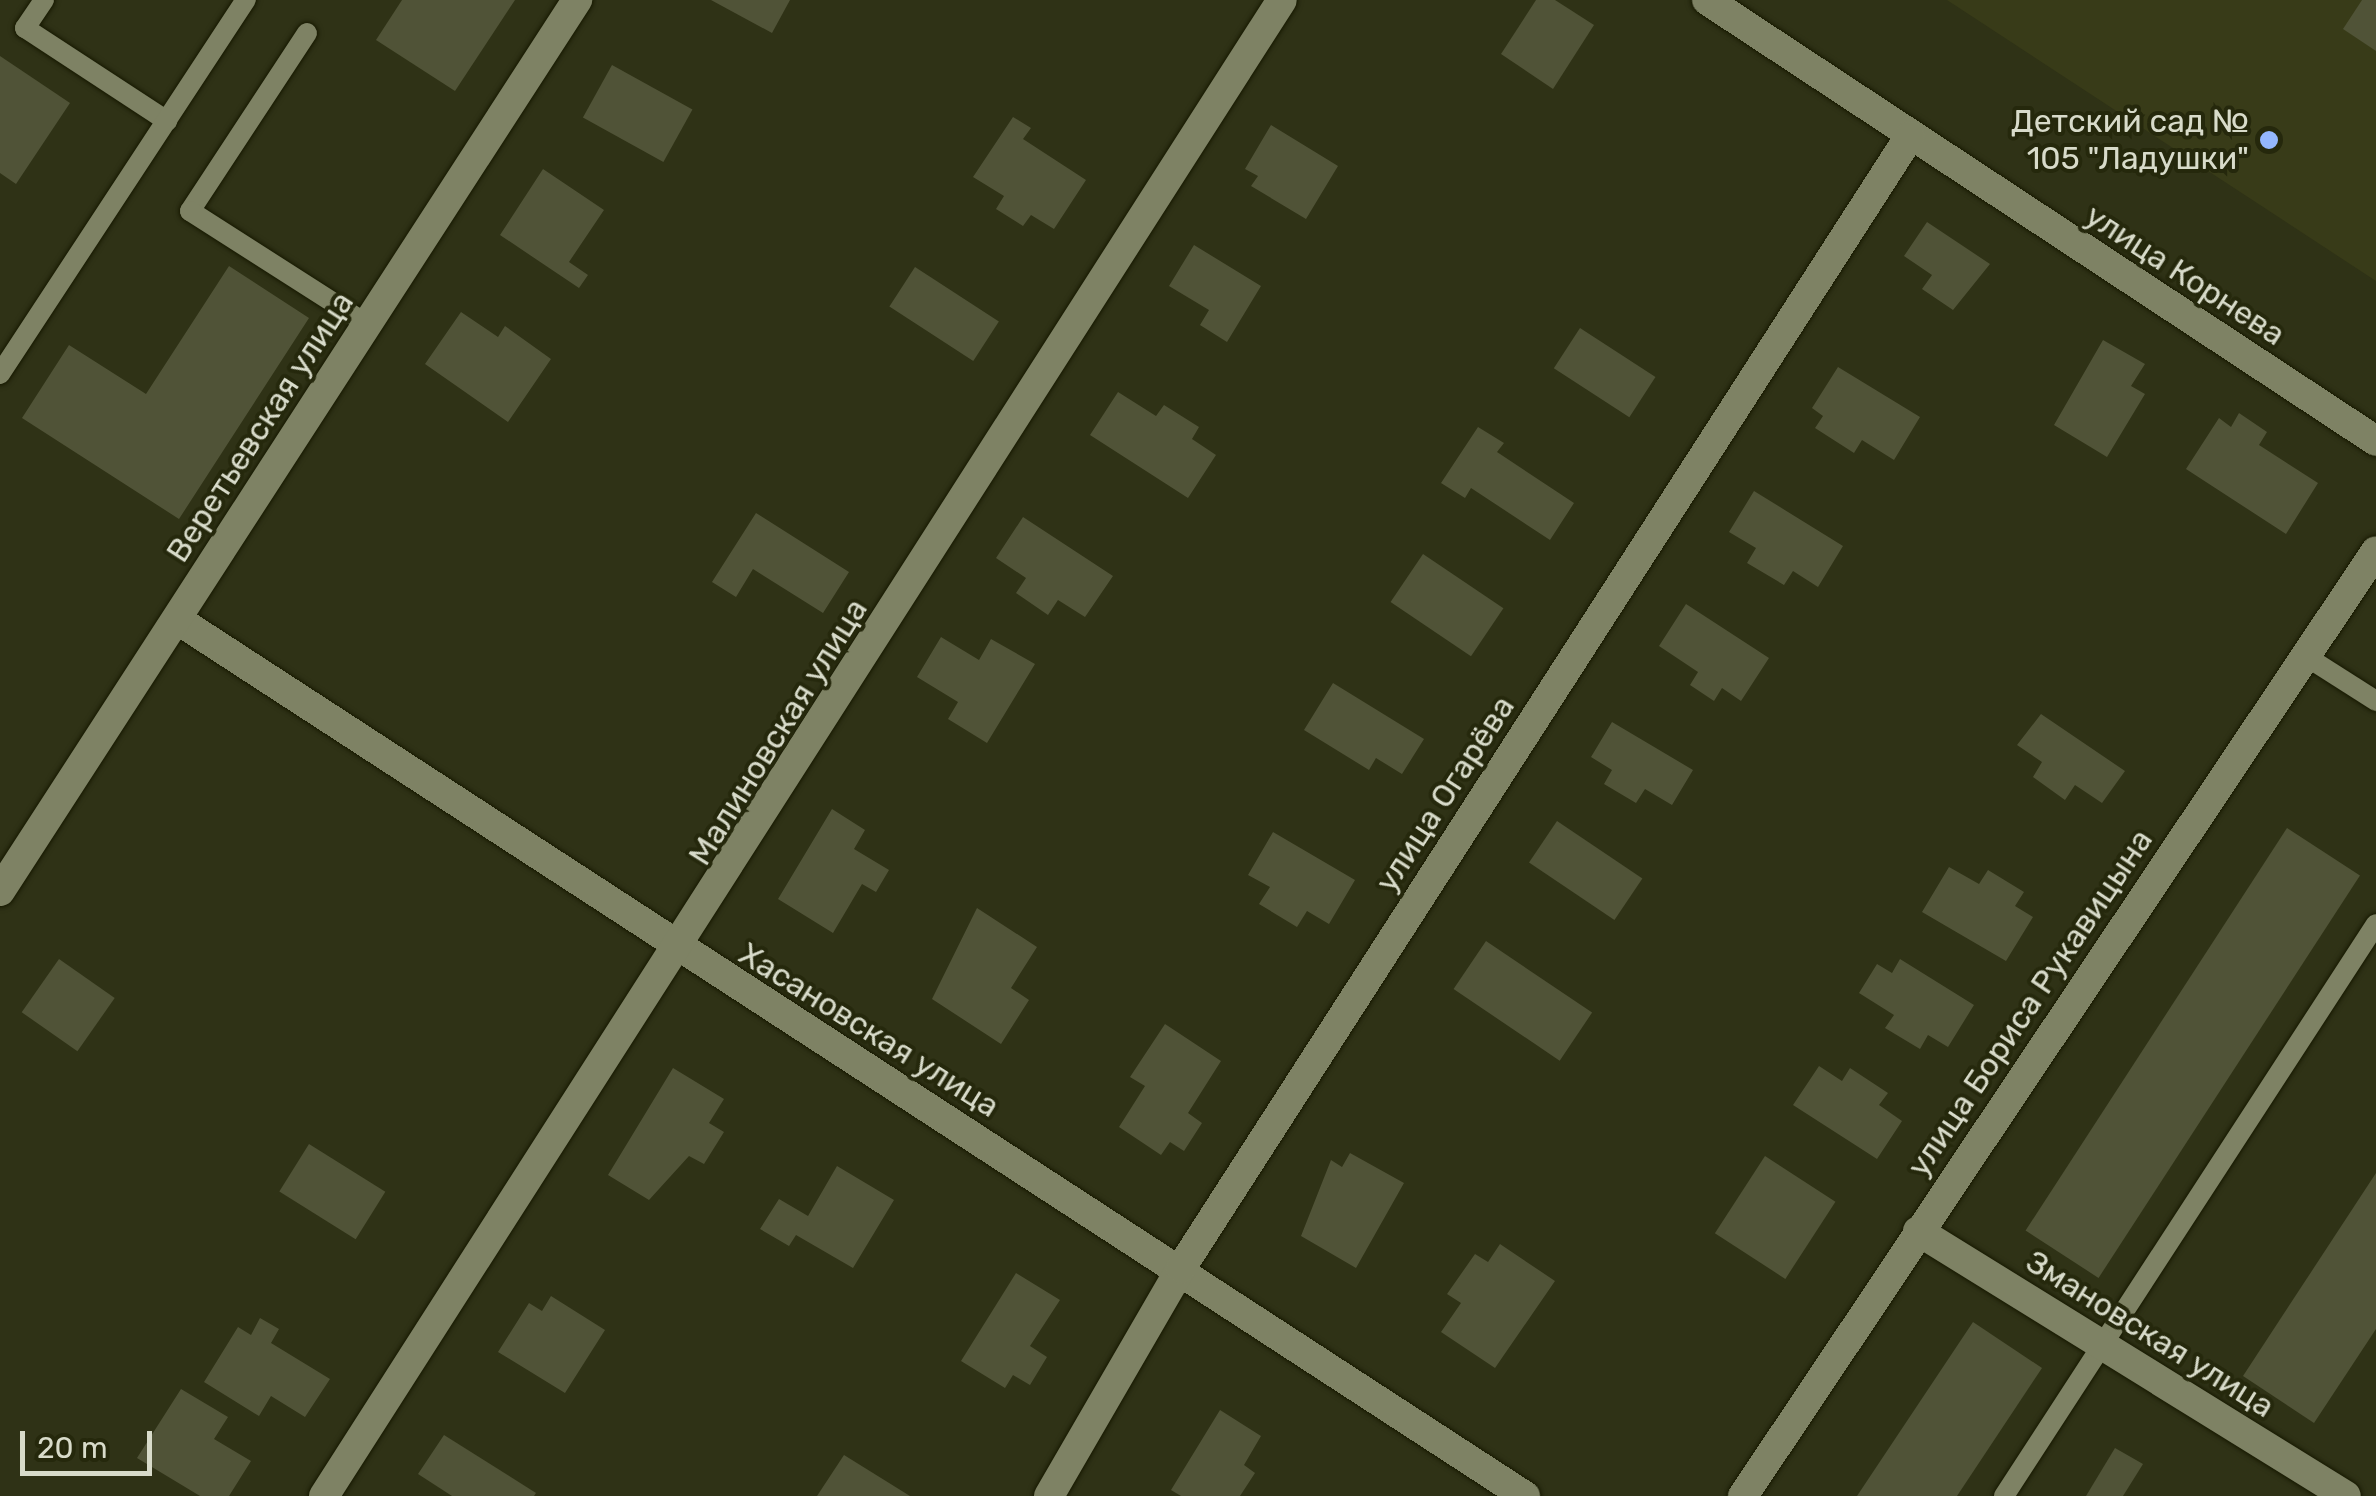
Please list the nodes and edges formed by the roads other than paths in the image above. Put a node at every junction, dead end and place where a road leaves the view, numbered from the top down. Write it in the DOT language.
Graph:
graph roads {
  1 [pos="44,0"];
  2 [pos="246,0"];
  3 [pos="577,0"];
  4 [pos="1282,0"];
  5 [pos="1706,0"];
  6 [pos="306,33"];
  7 [pos="167,121"];
  8 [pos="1910,136"];
  9 [pos="368,325"];
  10 [pos="0,374"];
  11 [pos="2376,441"];
  12 [pos="2376,551"];
  13 [pos="178,620"];
  14 [pos="2307,657"];
  15 [pos="2376,701"];
  16 [pos="0,891"];
  17 [pos="2376,924"];
  18 [pos="680,952"];
  19 [pos="1918,1231"];
  20 [pos="1181,1268"];
  21 [pos="2101,1346"];
  22 [pos="324,1496"];
  23 [pos="1050,1496"];
  24 [pos="1525,1496"];
  25 [pos="1743,1496"];
  26 [pos="2004,1496"];
  27 [pos="2346,1496"];
  1 -- 7 [label="lane"];
  2 -- 7 [label="lane"];
  3 -- 9 [label="street, Веретьевская улица"];
  4 -- 18 [label="street, Малиновская улица"];
  5 -- 8 [label="street, улица Корнева"];
  6 -- 9 [label="lane"];
  7 -- 10 [label="lane"];
  8 -- 11 [label="street, улица Корнева"];
  8 -- 20 [label="street, улица Огарёва"];
  9 -- 13 [label="street, Веретьевская улица"];
  12 -- 14 [label="street, улица Бориса Рукавицына"];
  13 -- 16 [label="street, Веретьевская улица"];
  13 -- 18 [label="street, Хасановская улица"];
  14 -- 15 [label="lane"];
  14 -- 19 [label="street, улица Бориса Рукавицына"];
  17 -- 21 [label="lane"];
  18 -- 20 [label="street, Хасановская улица"];
  18 -- 22 [label="street, Малиновская улица"];
  19 -- 21 [label="street, Змановская улица"];
  19 -- 25 [label="street, улица Бориса Рукавицына"];
  20 -- 23 [label="street, улица Огарёва"];
  20 -- 24 [label="street, Хасановская улица"];
  21 -- 26 [label="lane"];
  21 -- 27 [label="street, Змановская улица"];
}
